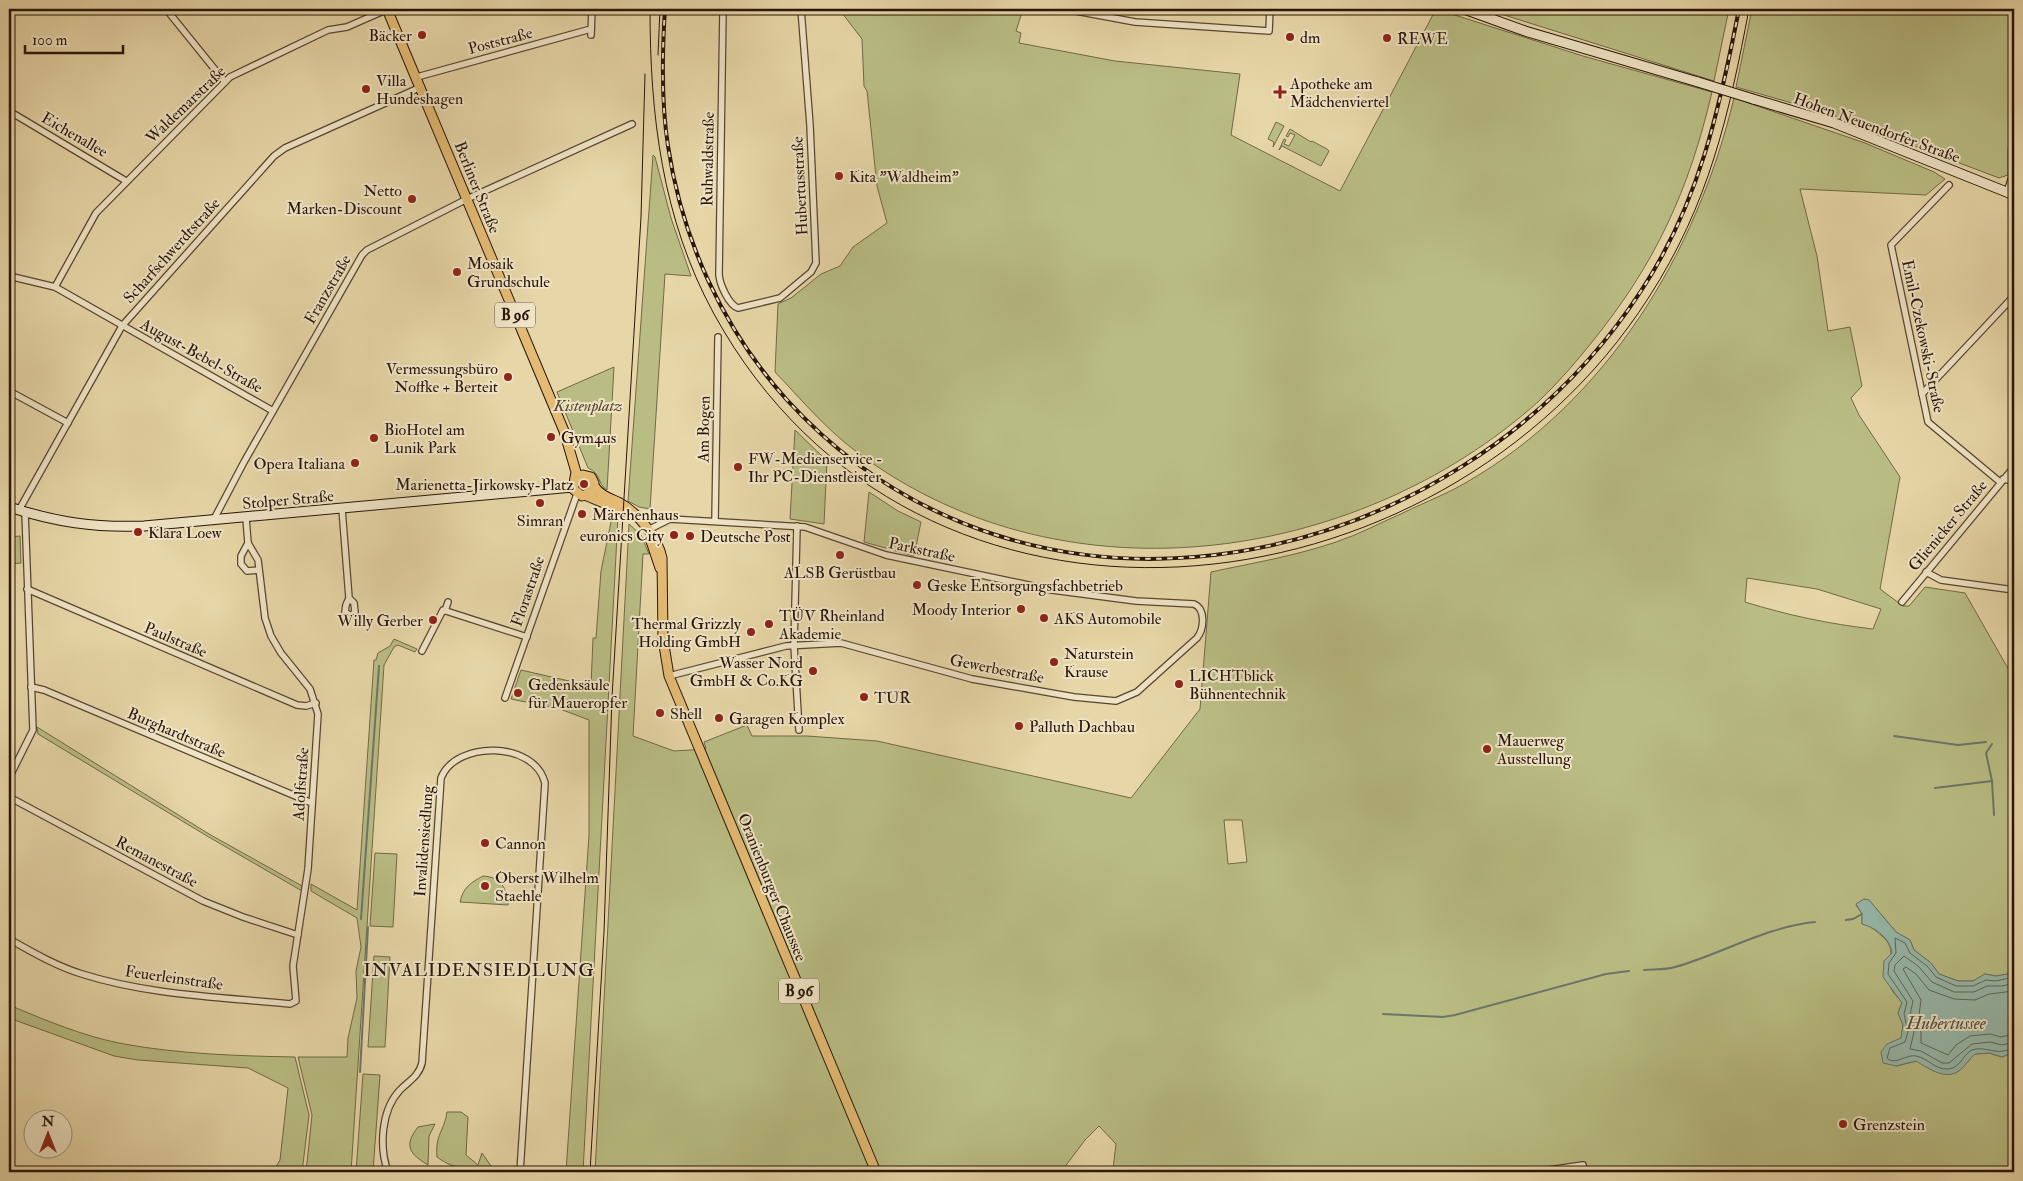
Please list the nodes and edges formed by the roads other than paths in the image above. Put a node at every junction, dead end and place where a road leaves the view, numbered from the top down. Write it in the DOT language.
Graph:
graph roads {
  1 [pos="11,9"];
  2 [pos="166,9"];
  3 [pos="387,9"];
  4 [pos="592,9"];
  5 [pos="724,9"];
  6 [pos="801,9"];
  7 [pos="1065,9"];
  8 [pos="1270,9"];
  9 [pos="1464,9"];
  10 [pos="9,14"];
  11 [pos="416,77"];
  12 [pos="225,82"];
  13 [pos="421,87"];
  14 [pos="9,111"];
  15 [pos="632,124"];
  16 [pos="2014,175"];
  17 [pos="126,181"];
  18 [pos="1949,185"];
  19 [pos="2012,194"];
  20 [pos="467,198"];
  21 [pos="9,276"];
  22 [pos="55,287"];
  23 [pos="2014,296"];
  24 [pos="734,306"];
  25 [pos="122,326"];
  26 [pos="718,337"];
  27 [pos="9,391"];
  28 [pos="1922,394"];
  29 [pos="273,411"];
  30 [pos="68,423"];
  31 [pos="564,431"];
  32 [pos="2014,467"];
  33 [pos="588,476"];
  34 [pos="2002,480"];
  35 [pos="2014,481"];
  36 [pos="575,486"];
  37 [pos="594,486"];
  38 [pos="587,496"];
  39 [pos="9,507"];
  40 [pos="342,509"];
  41 [pos="22,511"];
  42 [pos="632,514"];
  43 [pos="246,518"];
  44 [pos="213,521"];
  45 [pos="715,521"];
  46 [pos="796,526"];
  47 [pos="649,531"];
  48 [pos="248,543"];
  49 [pos="259,570"];
  50 [pos="1926,572"];
  51 [pos="27,590"];
  52 [pos="2014,590"];
  53 [pos="349,598"];
  54 [pos="448,602"];
  55 [pos="1902,602"];
  56 [pos="1195,605"];
  57 [pos="445,610"];
  58 [pos="527,637"];
  59 [pos="794,645"];
  60 [pos="422,651"];
  61 [pos="669,676"];
  62 [pos="31,687"];
  63 [pos="505,698"];
  64 [pos="316,704"];
  65 [pos="799,730"];
  66 [pos="9,778"];
  67 [pos="9,797"];
  68 [pos="312,803"];
  69 [pos="298,935"];
  70 [pos="9,939"];
  71 [pos="284,1003"];
  72 [pos="1583,1165"];
  73 [pos="388,1172"];
  74 [pos="520,1172"];
  75 [pos="876,1172"];
  76 [pos="1535,1172"];
  1 -- 10 [label="street"];
  2 -- 12 [label="street"];
  3 -- 11 [label="main road, Berliner Straße / B 96"];
  3 -- 12 [label="street, Waldemarstraße"];
  4 -- 11 [label="street, Poststraße"];
  5 -- 24 [label="street, Ruhwaldstraße"];
  6 -- 24 [label="street, Hubertusstraße"];
  7 -- 8 [label="street"];
  9 -- 19 [label="main road, Hohen Neuendorfer Straße, bridge"];
  11 -- 13 [label="main road, Berliner Straße / B 96"];
  12 -- 17 [label="street, Waldemarstraße"];
  13 -- 20 [label="main road, Berliner Straße / B 96"];
  13 -- 25 [label="street, Scharfschwerdtstraße"];
  14 -- 17 [label="street, Eichenallee"];
  15 -- 20 [label="street, Franzstraße"];
  16 -- 19 [label="main road"];
  17 -- 22 [label="street, Waldemarstraße"];
  18 -- 28 [label="street, Emil-Czekowski-Straße"];
  20 -- 29 [label="street, Franzstraße"];
  20 -- 31 [label="main road, Berliner Straße / B 96"];
  21 -- 22 [label="street, August-Bebel-Straße"];
  22 -- 25 [label="street, August-Bebel-Straße"];
  23 -- 28 [label="street"];
  25 -- 29 [label="street, August-Bebel-Straße"];
  25 -- 30 [label="street, Scharfschwerdtstraße"];
  26 -- 45 [label="street, Am Bogen"];
  27 -- 30 [label="street"];
  28 -- 34 [label="street, Emil-Czekowski-Straße"];
  29 -- 44 [label="street, Franzstraße"];
  30 -- 41 [label="street, Scharfschwerdtstraße"];
  31 -- 33 [label="main road, Berliner Straße / B 96"];
  31 -- 36 [label="main road, Berliner Straße / B 96"];
  32 -- 34 [label="street, Glienicker Straße"];
  33 -- 36 [label="main road"];
  33 -- 37 [label="main road, B 96"];
  34 -- 35 [label="street"];
  34 -- 50 [label="street, Glienicker Straße"];
  36 -- 38 [label="main road, B 96"];
  36 -- 40 [label="main road, Stolper Straße"];
  36 -- 58 [label="street, Florastraße"];
  37 -- 38 [label="main road"];
  37 -- 42 [label="main road, B 96"];
  38 -- 42 [label="main road, B 96"];
  39 -- 41 [label="main road, Stolper Straße"];
  40 -- 43 [label="main road, Stolper Straße"];
  40 -- 53 [label="street"];
  41 -- 44 [label="main road, Stolper Straße"];
  41 -- 51 [label="street"];
  42 -- 47 [label="main road, B 96"];
  43 -- 44 [label="main road, Stolper Straße"];
  43 -- 48 [label="street"];
  45 -- 46 [label="street, Parkstraße"];
  45 -- 47 [label="street, Parkstraße"];
  46 -- 56 [label="street, Parkstraße"];
  46 -- 59 [label="street"];
  47 -- 61 [label="main road, B 96"];
  48 -- 49 [label="street, Adolfstraße"];
  48 -- 49 [label="street"];
  49 -- 64 [label="street, Adolfstraße"];
  50 -- 52 [label="street"];
  50 -- 55 [label="street, Glienicker Straße"];
  51 -- 62 [label="street"];
  51 -- 64 [label="street, Paulstraße"];
  54 -- 57 [label="street"];
  56 -- 59 [label="street, Gewerbestraße"];
  57 -- 58 [label="street"];
  57 -- 60 [label="street"];
  58 -- 63 [label="street, Florastraße"];
  59 -- 61 [label="street, Gewerbestraße"];
  59 -- 65 [label="street"];
  61 -- 75 [label="main road, Oranienburger Chaussee / B 96"];
  62 -- 66 [label="street"];
  62 -- 68 [label="street, Burghardtstraße"];
  64 -- 68 [label="street, Adolfstraße"];
  67 -- 69 [label="street, Remanestraße"];
  68 -- 69 [label="street, Adolfstraße"];
  69 -- 71 [label="street, Adolfstraße"];
  70 -- 71 [label="street, Feuerleinstraße"];
  72 -- 76 [label="street"];
  73 -- 74 [label="street, Invalidensiedlung"];
}
